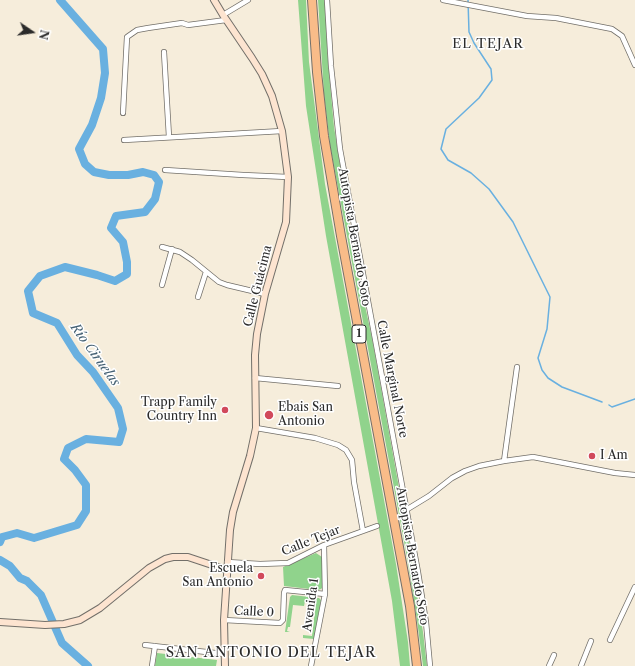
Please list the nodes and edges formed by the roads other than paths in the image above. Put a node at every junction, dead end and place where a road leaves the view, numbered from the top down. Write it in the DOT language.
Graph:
graph roads {
  1 [pos="214,0"];
  2 [pos="248,0"];
  3 [pos="312,0"];
  4 [pos="327,0"];
  5 [pos="442,0"];
  6 [pos="225,19"];
  7 [pos="164,52"];
  8 [pos="635,64"];
  9 [pos="123,113"];
  10 [pos="282,131"];
  11 [pos="169,138"];
  12 [pos="124,140"];
  13 [pos="165,170"];
  14 [pos="288,176"];
  15 [pos="162,247"];
  16 [pos="172,249"];
  17 [pos="206,272"];
  18 [pos="162,285"];
  19 [pos="265,294"];
  20 [pos="198,297"];
  21 [pos="517,367"];
  22 [pos="255,378"];
  23 [pos="338,386"];
  24 [pos="256,428"];
  25 [pos="504,461"];
  26 [pos="635,475"];
  27 [pos="406,510"];
  28 [pos="377,526"];
  29 [pos="363,531"];
  30 [pos="324,545"];
  31 [pos="227,562"];
  32 [pos="227,570"];
  33 [pos="635,588"];
  34 [pos="325,594"];
  35 [pos="634,594"];
  36 [pos="224,620"];
  37 [pos="0,622"];
  38 [pos="610,640"];
  39 [pos="591,641"];
  40 [pos="144,645"];
  41 [pos="154,646"];
  42 [pos="554,655"];
  43 [pos="224,662"];
  44 [pos="152,666"];
  45 [pos="311,666"];
  46 [pos="416,666"];
  47 [pos="430,666"];
  48 [pos="549,666"];
  49 [pos="581,666"];
  1 -- 6 [label="main road, Calle Guácima"];
  2 -- 6 [label="street"];
  3 -- 46 [label="highway, Autopista Bernardo Soto / 1"];
  4 -- 27 [label="street, Calle Marginal Norte"];
  5 -- 8 [label="street"];
  6 -- 9 [label="street"];
  6 -- 10 [label="main road, Calle Guácima"];
  7 -- 11 [label="street"];
  10 -- 11 [label="street"];
  10 -- 14 [label="main road, Calle Guácima"];
  11 -- 12 [label="street"];
  13 -- 14 [label="street"];
  14 -- 19 [label="main road, Calle Guácima"];
  15 -- 16 [label="street"];
  16 -- 17 [label="street"];
  16 -- 18 [label="street"];
  17 -- 19 [label="street"];
  17 -- 20 [label="street"];
  19 -- 22 [label="main road, Calle Guácima"];
  21 -- 25 [label="street"];
  22 -- 23 [label="street"];
  22 -- 24 [label="main road, Calle Guácima"];
  24 -- 29 [label="street"];
  24 -- 31 [label="main road, Calle Guácima"];
  25 -- 26 [label="street"];
  25 -- 27 [label="street"];
  27 -- 47 [label="street, Calle Marginal Norte"];
  28 -- 29 [label="street, Calle Tejar"];
  29 -- 30 [label="street, Calle Tejar"];
  30 -- 31 [label="street, Calle Tejar"];
  30 -- 34 [label="street, Avenida 1"];
  31 -- 32 [label="main road, Calle Guácima"];
  32 -- 36 [label="main road, Calle Guácima"];
  32 -- 37 [label="main road"];
  33 -- 35 [label="street"];
  34 -- 36 [label="street, Calle 0"];
  34 -- 45 [label="street, Avenida 1"];
  35 -- 38 [label="street"];
  36 -- 43 [label="main road, Calle Guácima"];
  39 -- 49 [label="street"];
  40 -- 41 [label="street"];
  41 -- 43 [label="street"];
  41 -- 44 [label="street"];
  42 -- 48 [label="street"];
}
